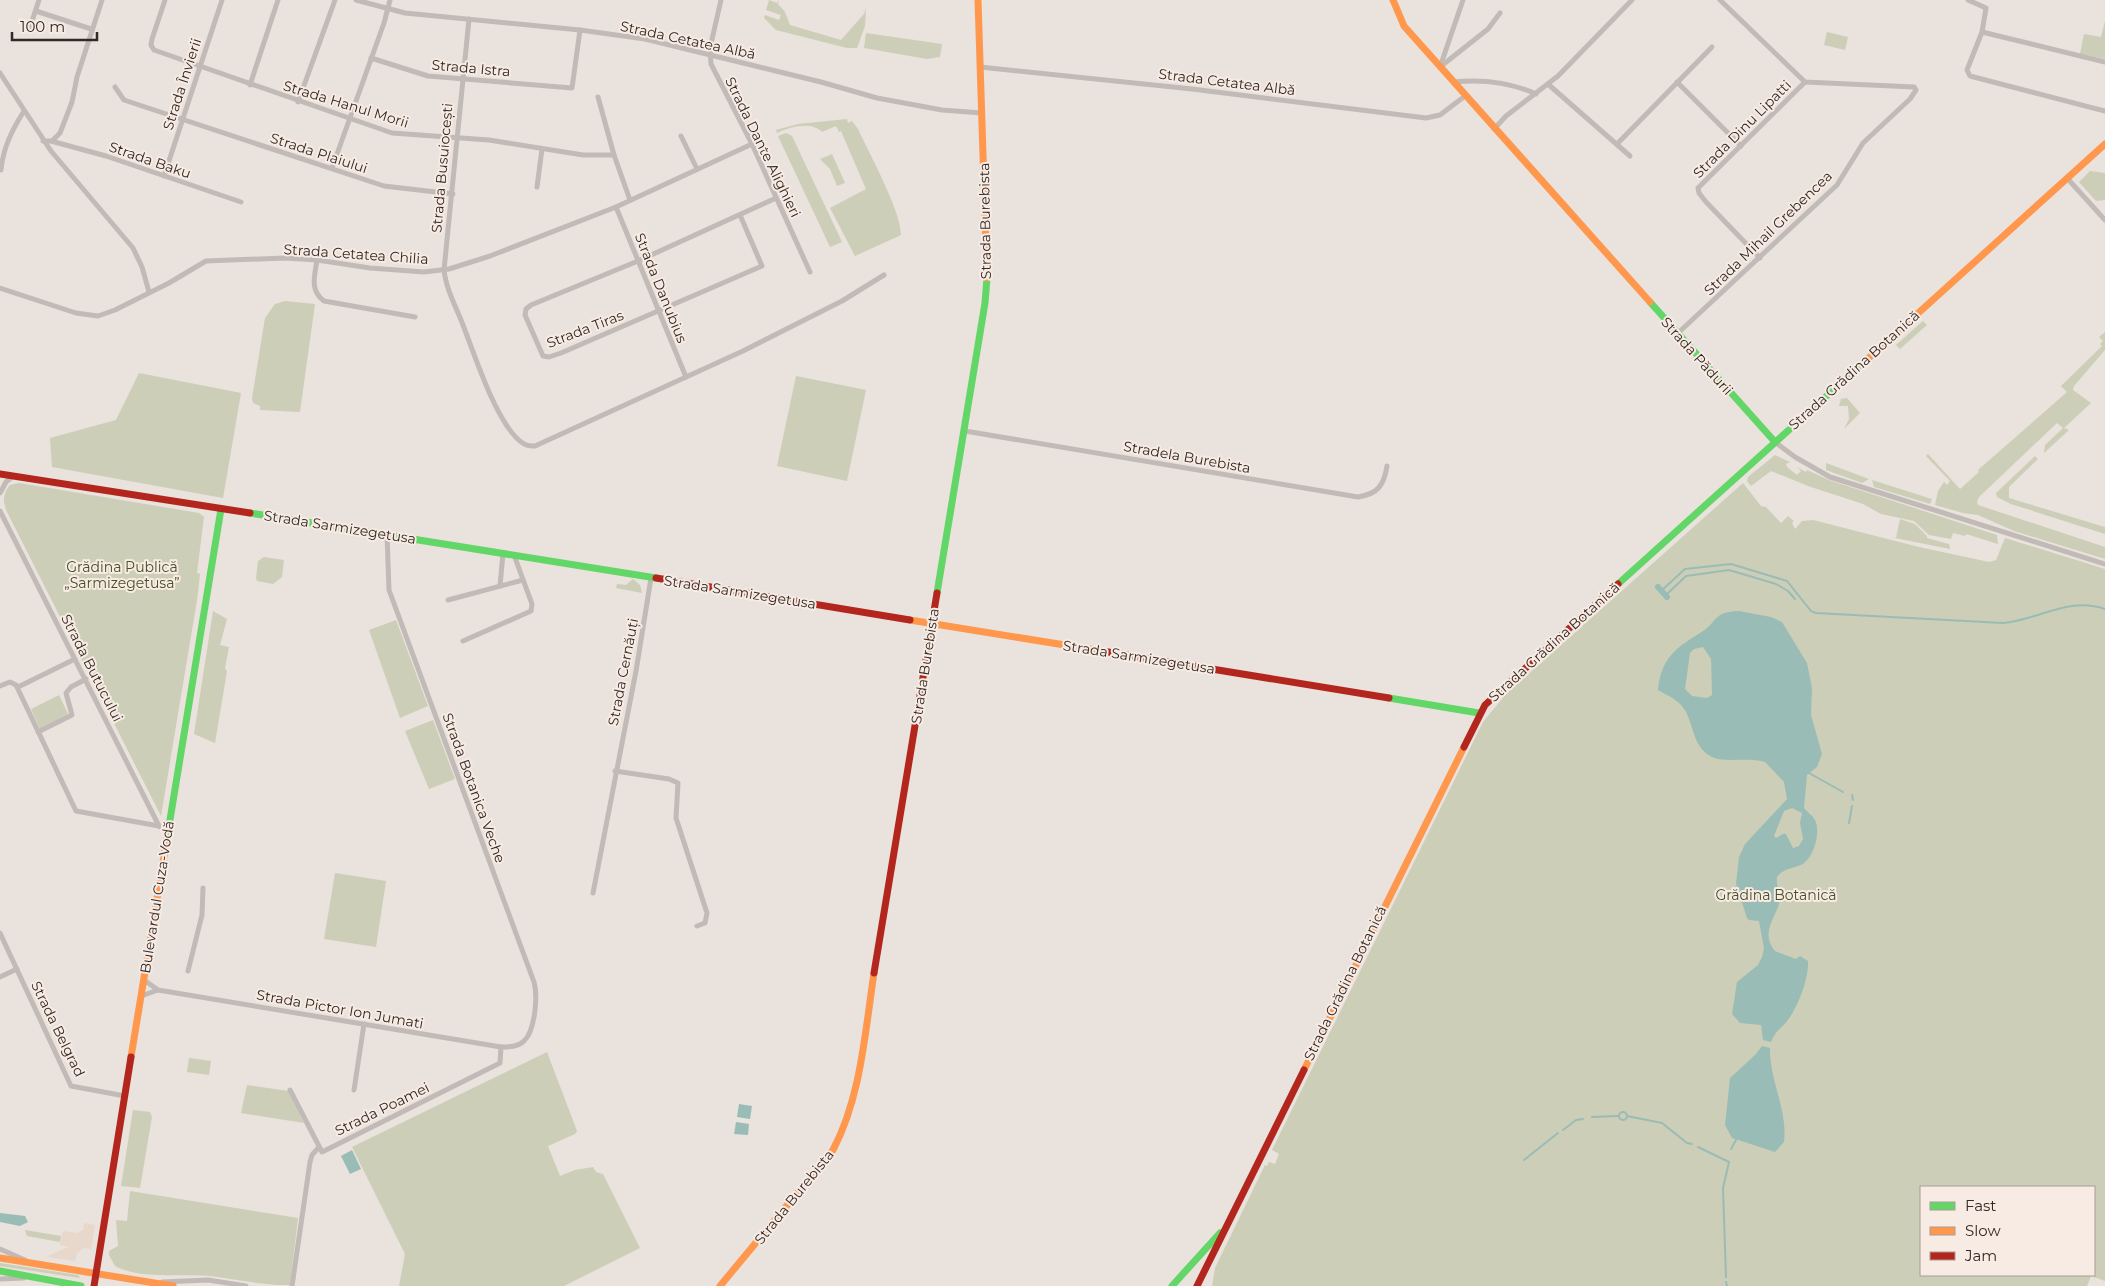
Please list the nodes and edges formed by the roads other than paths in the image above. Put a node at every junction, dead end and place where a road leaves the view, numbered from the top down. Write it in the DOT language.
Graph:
graph roads {
  1 [pos="39,0"];
  2 [pos="102,0"];
  3 [pos="165,0"];
  4 [pos="222,0"];
  5 [pos="278,0"];
  6 [pos="335,0"];
  7 [pos="356,0"];
  8 [pos="390,0"];
  9 [pos="721,0"];
  10 [pos="978,0"];
  11 [pos="1393,0"];
  12 [pos="1463,0"];
  13 [pos="1632,0"];
  14 [pos="1720,0"];
  15 [pos="1968,0"];
  16 [pos="388,10"];
  17 [pos="36,11"];
  18 [pos="1500,13"];
  19 [pos="469,19"];
  20 [pos="30,27"];
  21 [pos="91,29"];
  22 [pos="580,30"];
  23 [pos="1982,32"];
  24 [pos="1712,47"];
  25 [pos="709,54"];
  26 [pos="371,58"];
  27 [pos="2105,62"];
  28 [pos="199,67"];
  29 [pos="980,67"];
  30 [pos="1440,67"];
  31 [pos="0,74"];
  32 [pos="462,80"];
  33 [pos="1453,82"];
  34 [pos="1677,82"];
  35 [pos="1805,82"];
  36 [pos="250,84"];
  37 [pos="1549,84"];
  38 [pos="115,87"];
  39 [pos="1536,94"];
  40 [pos="1465,96"];
  41 [pos="598,97"];
  42 [pos="298,102"];
  43 [pos="24,111"];
  44 [pos="2105,111"];
  45 [pos="982,113"];
  46 [pos="349,117"];
  47 [pos="182,121"];
  48 [pos="1494,129"];
  49 [pos="682,136"];
  50 [pos="456,138"];
  51 [pos="43,141"];
  52 [pos="52,141"];
  53 [pos="752,144"];
  54 [pos="1617,144"];
  55 [pos="2105,144"];
  56 [pos="1741,146"];
  57 [pos="542,149"];
  58 [pos="614,155"];
  59 [pos="1630,156"];
  60 [pos="332,168"];
  61 [pos="1,170"];
  62 [pos="698,170"];
  63 [pos="164,176"];
  64 [pos="2067,178"];
  65 [pos="537,187"];
  66 [pos="453,194"];
  67 [pos="776,198"];
  68 [pos="630,200"];
  69 [pos="241,202"];
  70 [pos="616,207"];
  71 [pos="740,215"];
  72 [pos="2105,220"];
  73 [pos="1760,258"];
  74 [pos="317,260"];
  75 [pos="638,261"];
  76 [pos="444,270"];
  77 [pos="810,272"];
  78 [pos="884,275"];
  79 [pos="0,288"];
  80 [pos="149,292"];
  81 [pos="658,312"];
  82 [pos="415,318"];
  83 [pos="1677,334"];
  84 [pos="686,377"];
  85 [pos="965,431"];
  86 [pos="1775,442"];
  87 [pos="1387,466"];
  88 [pos="0,474"];
  89 [pos="13,476"];
  90 [pos="0,493"];
  91 [pos="220,509"];
  92 [pos="0,511"];
  93 [pos="387,534"];
  94 [pos="503,554"];
  95 [pos="514,555"];
  96 [pos="2105,564"];
  97 [pos="651,578"];
  98 [pos="523,580"];
  99 [pos="500,586"];
  100 [pos="448,600"];
  101 [pos="932,625"];
  102 [pos="463,641"];
  103 [pos="75,659"];
  104 [pos="86,679"];
  105 [pos="0,686"];
  106 [pos="18,687"];
  107 [pos="1479,713"];
  108 [pos="38,732"];
  109 [pos="615,771"];
  110 [pos="159,826"];
  111 [pos="168,831"];
  112 [pos="203,888"];
  113 [pos="593,893"];
  114 [pos="697,926"];
  115 [pos="0,933"];
  116 [pos="17,969"];
  117 [pos="188,971"];
  118 [pos="0,977"];
  119 [pos="144,980"];
  120 [pos="158,990"];
  121 [pos="141,996"];
  122 [pos="364,1024"];
  123 [pos="518,1045"];
  124 [pos="501,1047"];
  125 [pos="290,1090"];
  126 [pos="354,1090"];
  127 [pos="125,1096"];
  128 [pos="319,1147"];
  129 [pos="1226,1226"];
  130 [pos="0,1249"];
  131 [pos="0,1258"];
  132 [pos="30,1262"];
  133 [pos="0,1271"];
  134 [pos="96,1272"];
  135 [pos="31,1278"];
  136 [pos="0,1279"];
  137 [pos="158,1282"];
  138 [pos="81,1286"];
  139 [pos="94,1286"];
  140 [pos="173,1286"];
  141 [pos="246,1286"];
  142 [pos="292,1286"];
  143 [pos="720,1286"];
  144 [pos="1172,1286"];
  145 [pos="1196,1286"];
  1 -- 17 [label="street"];
  2 -- 21 [label="street"];
  3 -- 28 [label="street, Strada Hanul Morii"];
  4 -- 28 [label="street, Strada Învierii"];
  5 -- 36 [label="street"];
  6 -- 42 [label="street"];
  7 -- 16 [label="street, Strada Cetatea Albă"];
  8 -- 16 [label="street"];
  9 -- 25 [label="street"];
  10 -- 29 [label="main road, Strada Burebista"];
  11 -- 30 [label="main road, Strada Pădurii"];
  12 -- 30 [label="street"];
  13 -- 37 [label="street"];
  14 -- 35 [label="street"];
  15 -- 23 [label="street"];
  16 -- 19 [label="street, Strada Cetatea Albă"];
  16 -- 26 [label="street"];
  17 -- 20 [label="street"];
  17 -- 21 [label="street"];
  18 -- 30 [label="street"];
  19 -- 22 [label="street, Strada Cetatea Albă"];
  19 -- 32 [label="street, Strada Busuiocești"];
  21 -- 52 [label="street"];
  22 -- 25 [label="street, Strada Cetatea Albă"];
  22 -- 32 [label="street, Strada Istra"];
  23 -- 27 [label="street"];
  23 -- 44 [label="street"];
  24 -- 34 [label="street"];
  25 -- 45 [label="street, Strada Cetatea Albă"];
  25 -- 53 [label="street, Strada Dante Alighieri"];
  26 -- 32 [label="street, Strada Istra"];
  26 -- 46 [label="street"];
  28 -- 36 [label="street, Strada Hanul Morii"];
  28 -- 47 [label="street, Strada Învierii"];
  29 -- 40 [label="street, Strada Cetatea Albă"];
  29 -- 45 [label="main road, Strada Burebista"];
  30 -- 33 [label="main road, Strada Pădurii"];
  31 -- 43 [label="street"];
  32 -- 50 [label="street, Strada Busuiocești"];
  33 -- 39 [label="street"];
  33 -- 40 [label="main road, Strada Pădurii"];
  34 -- 54 [label="street"];
  34 -- 56 [label="street"];
  35 -- 56 [label="street, Strada Dinu Lipatti"];
  35 -- 73 [label="street, Strada Mihail Grebencea"];
  36 -- 42 [label="street, Strada Hanul Morii"];
  37 -- 39 [label="street"];
  37 -- 54 [label="street"];
  38 -- 47 [label="street, Strada Plaiului"];
  39 -- 48 [label="street"];
  40 -- 48 [label="main road, Strada Pădurii"];
  41 -- 58 [label="street"];
  42 -- 46 [label="street, Strada Hanul Morii"];
  43 -- 51 [label="street"];
  43 -- 61 [label="street"];
  45 -- 85 [label="main road, Strada Burebista"];
  46 -- 50 [label="street, Strada Hanul Morii"];
  46 -- 60 [label="street"];
  47 -- 60 [label="street, Strada Plaiului"];
  47 -- 63 [label="street, Strada Învierii"];
  48 -- 83 [label="main road, Strada Pădurii"];
  49 -- 62 [label="street"];
  50 -- 57 [label="street, Strada Hanul Morii"];
  50 -- 66 [label="street, Strada Busuiocești"];
  51 -- 52 [label="street, Strada Baku"];
  51 -- 80 [label="street"];
  52 -- 63 [label="street, Strada Baku"];
  53 -- 62 [label="street, Strada Cetatea Chilia"];
  53 -- 67 [label="street, Strada Dante Alighieri"];
  54 -- 59 [label="street"];
  55 -- 64 [label="main road, Strada Grădina Botanică"];
  56 -- 73 [label="street, Strada Dinu Lipatti"];
  57 -- 58 [label="street, Strada Hanul Morii"];
  57 -- 65 [label="street"];
  58 -- 68 [label="street"];
  60 -- 66 [label="street, Strada Plaiului"];
  62 -- 68 [label="street, Strada Cetatea Chilia"];
  63 -- 69 [label="street, Strada Baku"];
  64 -- 72 [label="street"];
  64 -- 86 [label="main road, Strada Grădina Botanică"];
  66 -- 76 [label="street, Strada Busuiocești"];
  67 -- 71 [label="street, Strada Tiras"];
  67 -- 77 [label="street, Strada Dante Alighieri"];
  68 -- 70 [label="street, Strada Cetatea Chilia"];
  70 -- 75 [label="street, Strada Danubius"];
  70 -- 76 [label="street, Strada Cetatea Chilia"];
  71 -- 75 [label="street, Strada Tiras"];
  71 -- 81 [label="street, Strada Tiras"];
  73 -- 83 [label="street, Strada Mihail Grebencea"];
  74 -- 76 [label="street, Strada Cetatea Chilia"];
  74 -- 80 [label="street, Strada Cetatea Chilia"];
  74 -- 82 [label="street"];
  75 -- 81 [label="street, Strada Danubius"];
  75 -- 81 [label="street, Strada Tiras"];
  76 -- 84 [label="street, Strada Busuiocești"];
  78 -- 84 [label="street"];
  79 -- 80 [label="street, Strada Cetatea Chilia"];
  81 -- 84 [label="street, Strada Danubius"];
  83 -- 86 [label="main road, Strada Pădurii"];
  85 -- 87 [label="street, Stradela Burebista"];
  85 -- 101 [label="main road, Strada Burebista"];
  86 -- 96 [label="street, Strada Pădurii"];
  86 -- 107 [label="main road, Strada Grădina Botanică"];
  88 -- 89 [label="main road, Strada Sarmizegetusa"];
  89 -- 90 [label="street"];
  89 -- 91 [label="main road, Strada Sarmizegetusa"];
  91 -- 93 [label="main road, Strada Sarmizegetusa"];
  91 -- 111 [label="main road, Bulevardul Cuza-Vodă"];
  92 -- 103 [label="street, Strada Butucului"];
  93 -- 94 [label="main road, Strada Sarmizegetusa"];
  93 -- 123 [label="street, Strada Botanica Veche"];
  94 -- 95 [label="main road, Strada Sarmizegetusa"];
  94 -- 99 [label="street"];
  95 -- 97 [label="main road, Strada Sarmizegetusa"];
  95 -- 98 [label="street"];
  97 -- 101 [label="main road, Strada Sarmizegetusa"];
  97 -- 109 [label="street, Strada Cernăuți"];
  98 -- 99 [label="street"];
  98 -- 102 [label="street"];
  99 -- 100 [label="street"];
  101 -- 107 [label="main road, Strada Sarmizegetusa"];
  101 -- 143 [label="main road, Strada Burebista"];
  103 -- 104 [label="street, Strada Butucului"];
  103 -- 106 [label="street"];
  104 -- 108 [label="street"];
  104 -- 110 [label="street, Strada Butucului"];
  105 -- 106 [label="street"];
  106 -- 108 [label="street"];
  107 -- 129 [label="main road, Strada Grădina Botanică"];
  108 -- 110 [label="street"];
  109 -- 113 [label="street, Strada Cernăuți"];
  109 -- 114 [label="street"];
  110 -- 111 [label="street"];
  111 -- 119 [label="main road, Bulevardul Cuza-Vodă"];
  112 -- 117 [label="street"];
  115 -- 116 [label="street, Strada Belgrad"];
  116 -- 118 [label="street"];
  116 -- 127 [label="street, Strada Belgrad"];
  119 -- 120 [label="street, Strada Pictor Ion Jumati"];
  119 -- 121 [label="main road, Bulevardul Cuza-Vodă"];
  120 -- 121 [label="street, Strada Pictor Ion Jumati"];
  120 -- 122 [label="street, Strada Pictor Ion Jumati"];
  121 -- 127 [label="main road, Bulevardul Cuza-Vodă"];
  122 -- 124 [label="street, Strada Pictor Ion Jumati"];
  122 -- 126 [label="street"];
  123 -- 124 [label="street, Strada Pictor Ion Jumati"];
  124 -- 128 [label="street, Strada Poamei"];
  125 -- 128 [label="street"];
  127 -- 134 [label="main road, Bulevardul Cuza-Vodă"];
  128 -- 142 [label="street"];
  129 -- 144 [label="main road"];
  129 -- 145 [label="main road, Strada Grădina Botanică"];
  130 -- 132 [label="street"];
  131 -- 132 [label="main road"];
  132 -- 134 [label="main road"];
  133 -- 135 [label="main road"];
  134 -- 137 [label="main road"];
  134 -- 139 [label="main road, Bulevardul Cuza-Vodă"];
  135 -- 136 [label="street"];
  135 -- 138 [label="main road"];
  137 -- 140 [label="main road"];
  137 -- 141 [label="street"];
}
